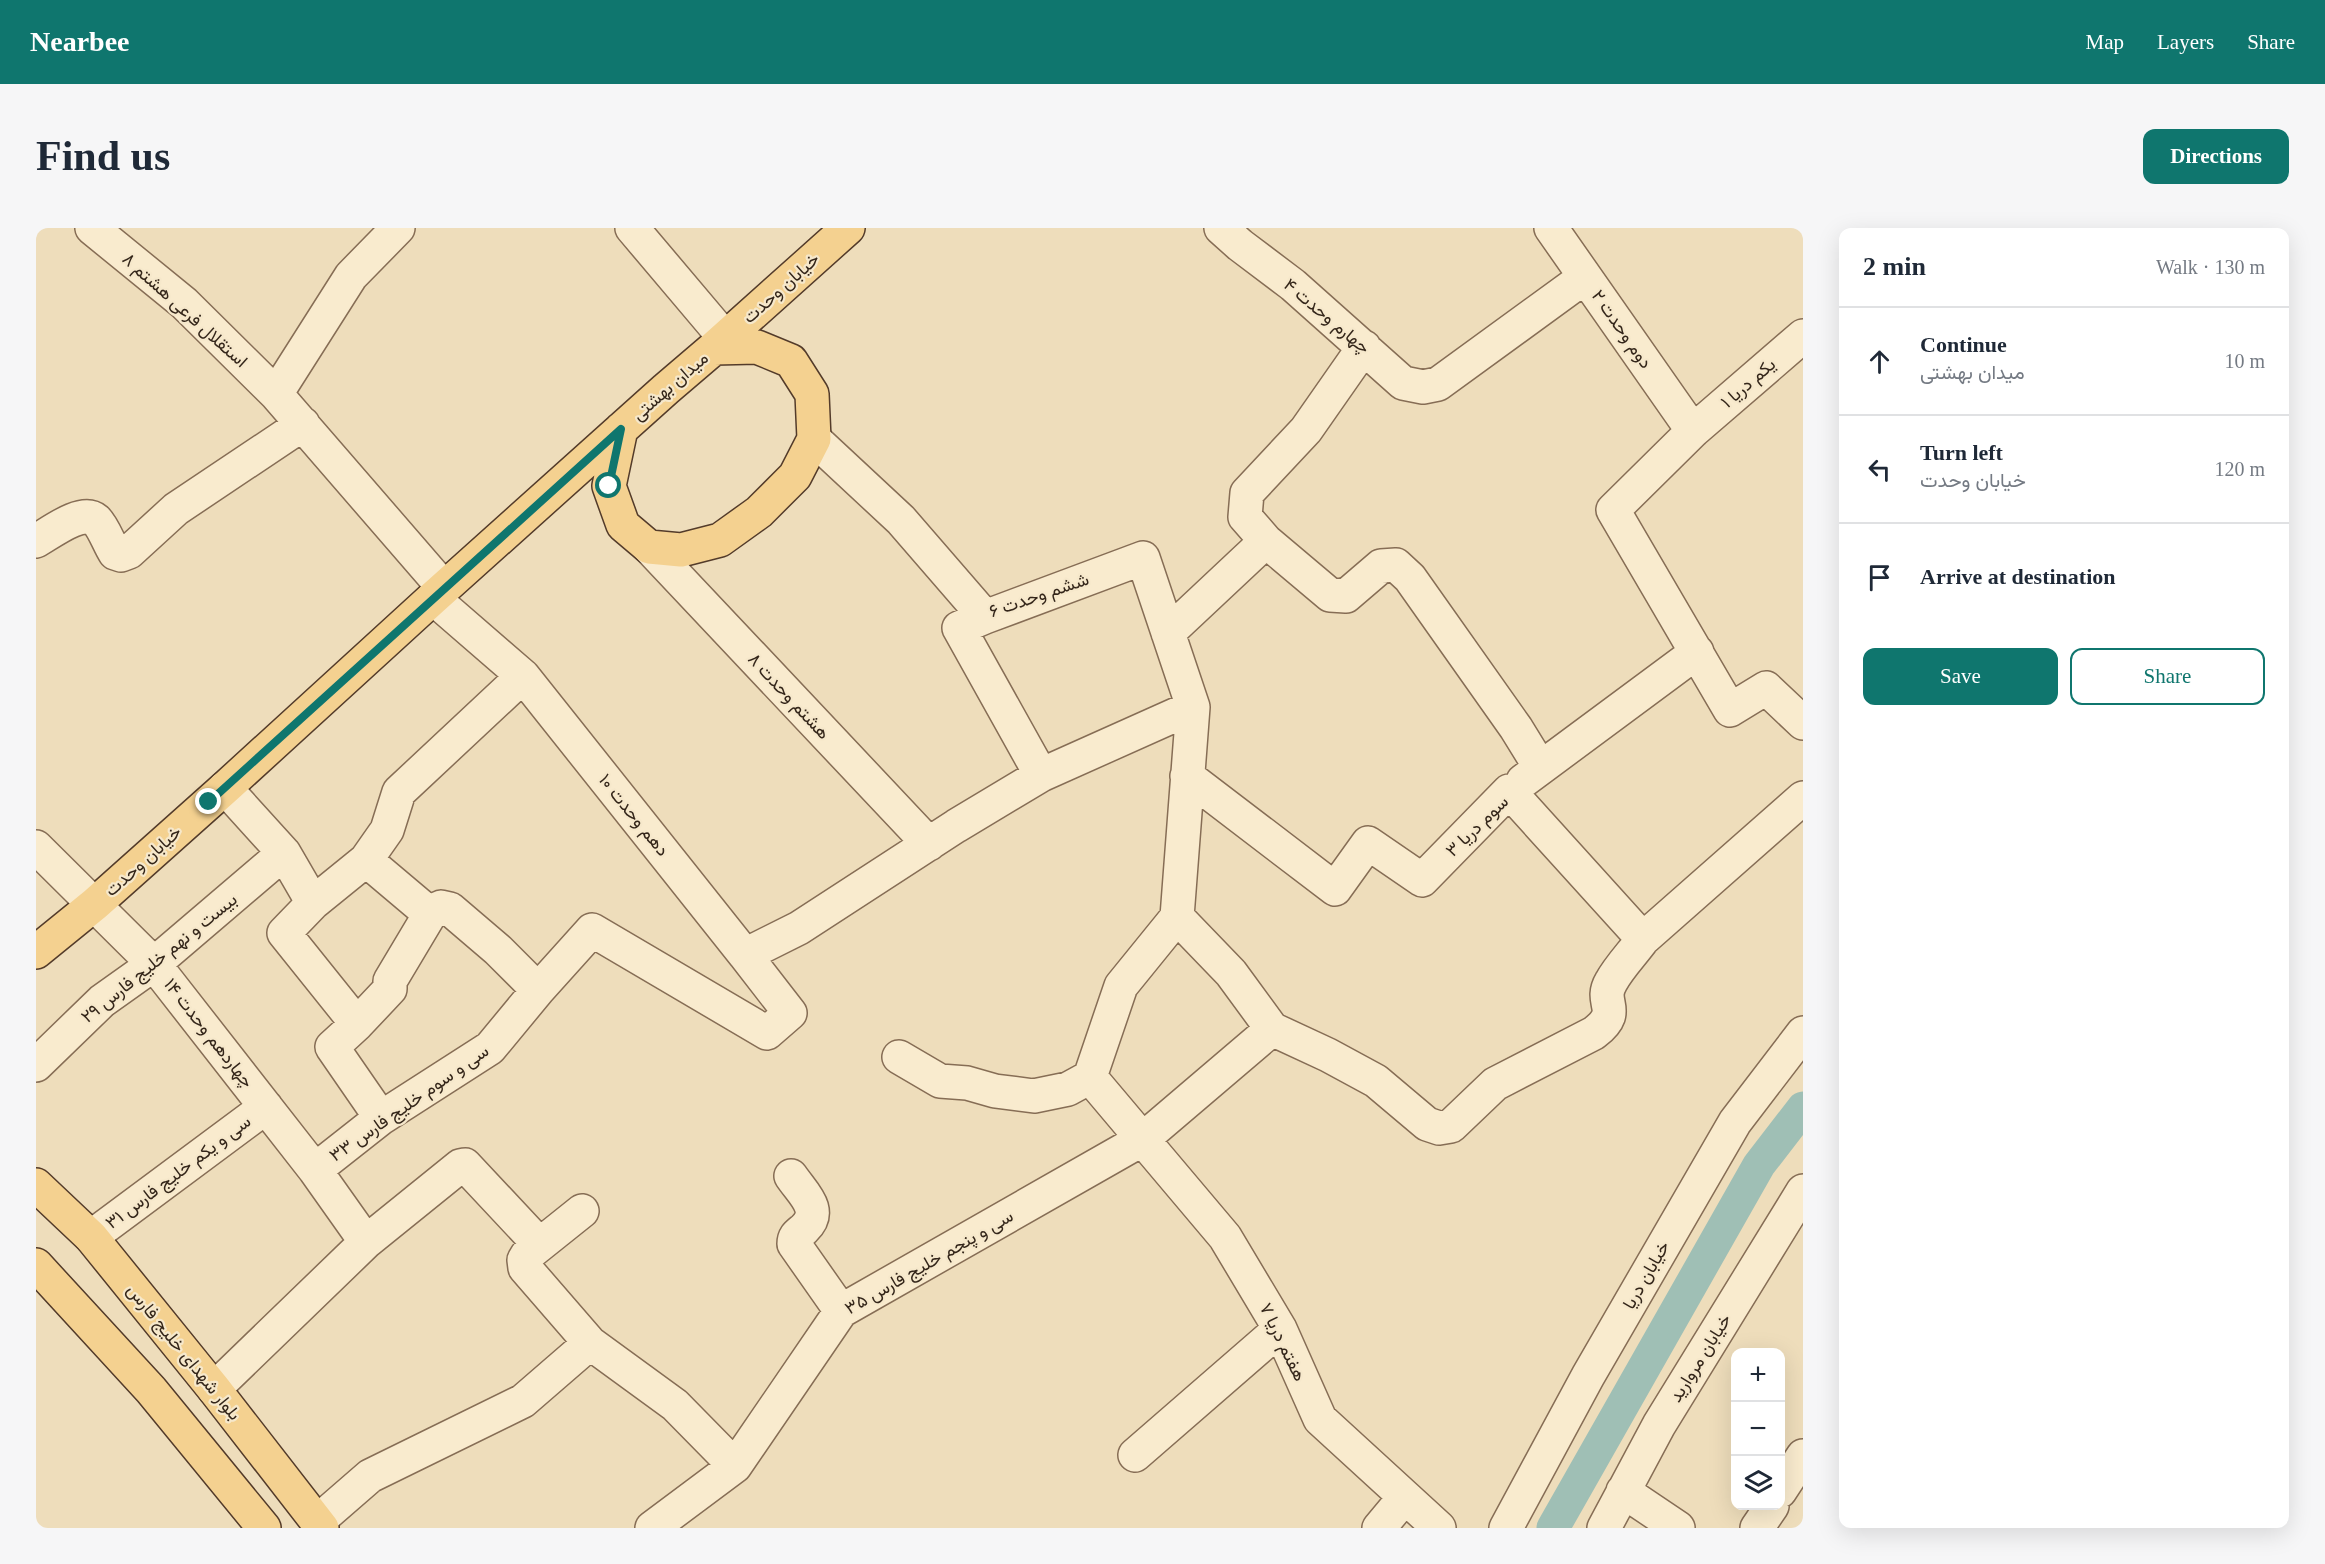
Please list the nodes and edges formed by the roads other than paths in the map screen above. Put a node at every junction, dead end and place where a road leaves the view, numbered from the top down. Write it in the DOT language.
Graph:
graph roads {
  1 [pos="92,228"];
  2 [pos="398,228"];
  3 [pos="632,228"];
  4 [pos="848,228"];
  5 [pos="1221,228"];
  6 [pos="1551,228"];
  7 [pos="1585,277"];
  8 [pos="1803,336"];
  9 [pos="719,343"];
  10 [pos="1364,347"];
  11 [pos="276,394"];
  12 [pos="303,424"];
  13 [pos="621,429"];
  14 [pos="1693,431"];
  15 [pos="814,439"];
  16 [pos="36,541"];
  17 [pos="1266,541"];
  18 [pos="649,547"];
  19 [pos="439,593"];
  20 [pos="985,617"];
  21 [pos="1168,633"];
  22 [pos="1697,652"];
  23 [pos="523,676"];
  24 [pos="1193,708"];
  25 [pos="1803,723"];
  26 [pos="1540,767"];
  27 [pos="1041,775"];
  28 [pos="1187,776"];
  29 [pos="225,788"];
  30 [pos="1509,791"];
  31 [pos="1803,798"];
  32 [pos="928,844"];
  33 [pos="36,846"];
  34 [pos="284,853"];
  35 [pos="366,860"];
  36 [pos="313,903"];
  37 [pos="95,904"];
  38 [pos="430,914"];
  39 [pos="1177,917"];
  40 [pos="1643,939"];
  41 [pos="36,952"];
  42 [pos="745,955"];
  43 [pos="154,964"];
  44 [pos="538,990"];
  45 [pos="357,1024"];
  46 [pos="1272,1029"];
  47 [pos="1803,1033"];
  48 [pos="899,1057"];
  49 [pos="36,1065"];
  50 [pos="1090,1077"];
  51 [pos="266,1107"];
  52 [pos="381,1119"];
  53 [pos="1143,1139"];
  54 [pos="315,1170"];
  55 [pos="791,1176"];
  56 [pos="36,1185"];
  57 [pos="1803,1191"];
  58 [pos="582,1211"];
  59 [pos="91,1237"];
  60 [pos="366,1242"];
  61 [pos="539,1244"];
  62 [pos="36,1265"];
  63 [pos="841,1311"];
  64 [pos="1280,1329"];
  65 [pos="590,1343"];
  66 [pos="214,1389"];
  67 [pos="1135,1455"];
  68 [pos="1803,1456"];
  69 [pos="735,1466"];
  70 [pos="1785,1483"];
  71 [pos="1623,1491"];
  72 [pos="1404,1498"];
  73 [pos="1769,1510"];
  74 [pos="319,1525"];
  75 [pos="264,1528"];
  76 [pos="652,1528"];
  77 [pos="1379,1528"];
  78 [pos="1439,1528"];
  79 [pos="1506,1528"];
  80 [pos="1604,1528"];
  81 [pos="1678,1528"];
  82 [pos="1757,1528"];
  1 -- 11 [label="street, استقلال فرعی هشتم ۸"];
  2 -- 11 [label="street"];
  3 -- 9 [label="street"];
  4 -- 9 [label="main road, خیابان وحدت"];
  5 -- 10 [label="street, چهارم وحدت ۴"];
  6 -- 7 [label="street, دوم وحدت ۲"];
  7 -- 10 [label="street, چهارم وحدت ۴"];
  7 -- 14 [label="street, دوم وحدت ۲"];
  8 -- 14 [label="street, یکم دریا ۱"];
  9 -- 13 [label="main road, میدان بهشتی"];
  9 -- 15 [label="main road, میدان بهشتی"];
  10 -- 17 [label="street"];
  11 -- 12 [label="street, استقلال فرعی هشتم ۸"];
  12 -- 16 [label="street"];
  12 -- 19 [label="street, دهم وحدت ۱۰"];
  13 -- 18 [label="main road, میدان بهشتی"];
  13 -- 19 [label="main road, خیابان وحدت"];
  14 -- 22 [label="street"];
  15 -- 18 [label="main road, میدان بهشتی"];
  15 -- 20 [label="street, ششم وحدت ۶"];
  17 -- 21 [label="street"];
  17 -- 26 [label="street"];
  18 -- 32 [label="street, هشتم وحدت ۸"];
  19 -- 23 [label="street, دهم وحدت ۱۰"];
  19 -- 29 [label="main road, خیابان وحدت"];
  20 -- 21 [label="street, ششم وحدت ۶"];
  20 -- 27 [label="street"];
  21 -- 24 [label="street, ششم وحدت ۶"];
  22 -- 25 [label="street"];
  22 -- 26 [label="street"];
  23 -- 35 [label="street"];
  23 -- 42 [label="street, دهم وحدت ۱۰"];
  24 -- 27 [label="street"];
  24 -- 28 [label="street"];
  26 -- 30 [label="street"];
  27 -- 32 [label="street"];
  28 -- 30 [label="street, سوم دریا ۳"];
  28 -- 39 [label="street"];
  29 -- 34 [label="street"];
  29 -- 37 [label="main road, خیابان وحدت"];
  30 -- 40 [label="street, سوم دریا ۳"];
  31 -- 40 [label="street"];
  32 -- 42 [label="street"];
  33 -- 37 [label="street, چهاردهم وحدت ۱۴"];
  34 -- 36 [label="street"];
  34 -- 43 [label="street, بیست و نهم خلیج فارس ۲۹"];
  35 -- 36 [label="street"];
  35 -- 38 [label="street"];
  36 -- 45 [label="street"];
  37 -- 41 [label="main road, خیابان وحدت"];
  37 -- 43 [label="street, چهاردهم وحدت ۱۴"];
  38 -- 44 [label="street"];
  38 -- 45 [label="street"];
  39 -- 46 [label="street"];
  39 -- 50 [label="street"];
  40 -- 46 [label="street"];
  42 -- 44 [label="street, سی و سوم خلیج فارس ۳۳"];
  43 -- 49 [label="street, بیست و نهم خلیج فارس ۲۹"];
  43 -- 51 [label="street, چهاردهم وحدت ۱۴"];
  44 -- 52 [label="street, سی و سوم خلیج فارس ۳۳"];
  45 -- 52 [label="street"];
  46 -- 53 [label="street, سی و پنجم خلیج فارس ۳۵"];
  47 -- 79 [label="street, خیابان دریا"];
  48 -- 50 [label="street"];
  50 -- 53 [label="street, هفتم دریا ۷"];
  51 -- 54 [label="street, چهاردهم وحدت ۱۴"];
  51 -- 59 [label="street, سی و یکم خلیج فارس ۳۱"];
  52 -- 54 [label="street, سی و سوم خلیج فارس ۳۳"];
  53 -- 63 [label="street, سی و پنجم خلیج فارس ۳۵"];
  53 -- 64 [label="street, هفتم دریا ۷"];
  54 -- 60 [label="street, سی و سوم خلیج فارس ۳۳"];
  55 -- 63 [label="street"];
  56 -- 59 [label="main road, بلوار شهدای خلیج فارس"];
  57 -- 71 [label="street, خیابان مروارید"];
  58 -- 61 [label="street"];
  59 -- 66 [label="main road, بلوار شهدای خلیج فارس"];
  60 -- 61 [label="street"];
  60 -- 66 [label="street"];
  61 -- 65 [label="street"];
  62 -- 75 [label="main road"];
  63 -- 69 [label="street, سی و پنجم خلیج فارس ۳۵"];
  64 -- 67 [label="street"];
  64 -- 72 [label="street, هفتم دریا ۷"];
  65 -- 69 [label="street"];
  65 -- 74 [label="street"];
  66 -- 74 [label="main road, بلوار شهدای خلیج فارس"];
  68 -- 70 [label="street"];
  69 -- 76 [label="street, سی و پنجم خلیج فارس ۳۵"];
  71 -- 80 [label="street, خیابان مروارید"];
  71 -- 81 [label="street"];
  72 -- 77 [label="street"];
  72 -- 78 [label="street, هفتم دریا ۷"];
  73 -- 82 [label="street"];
}
